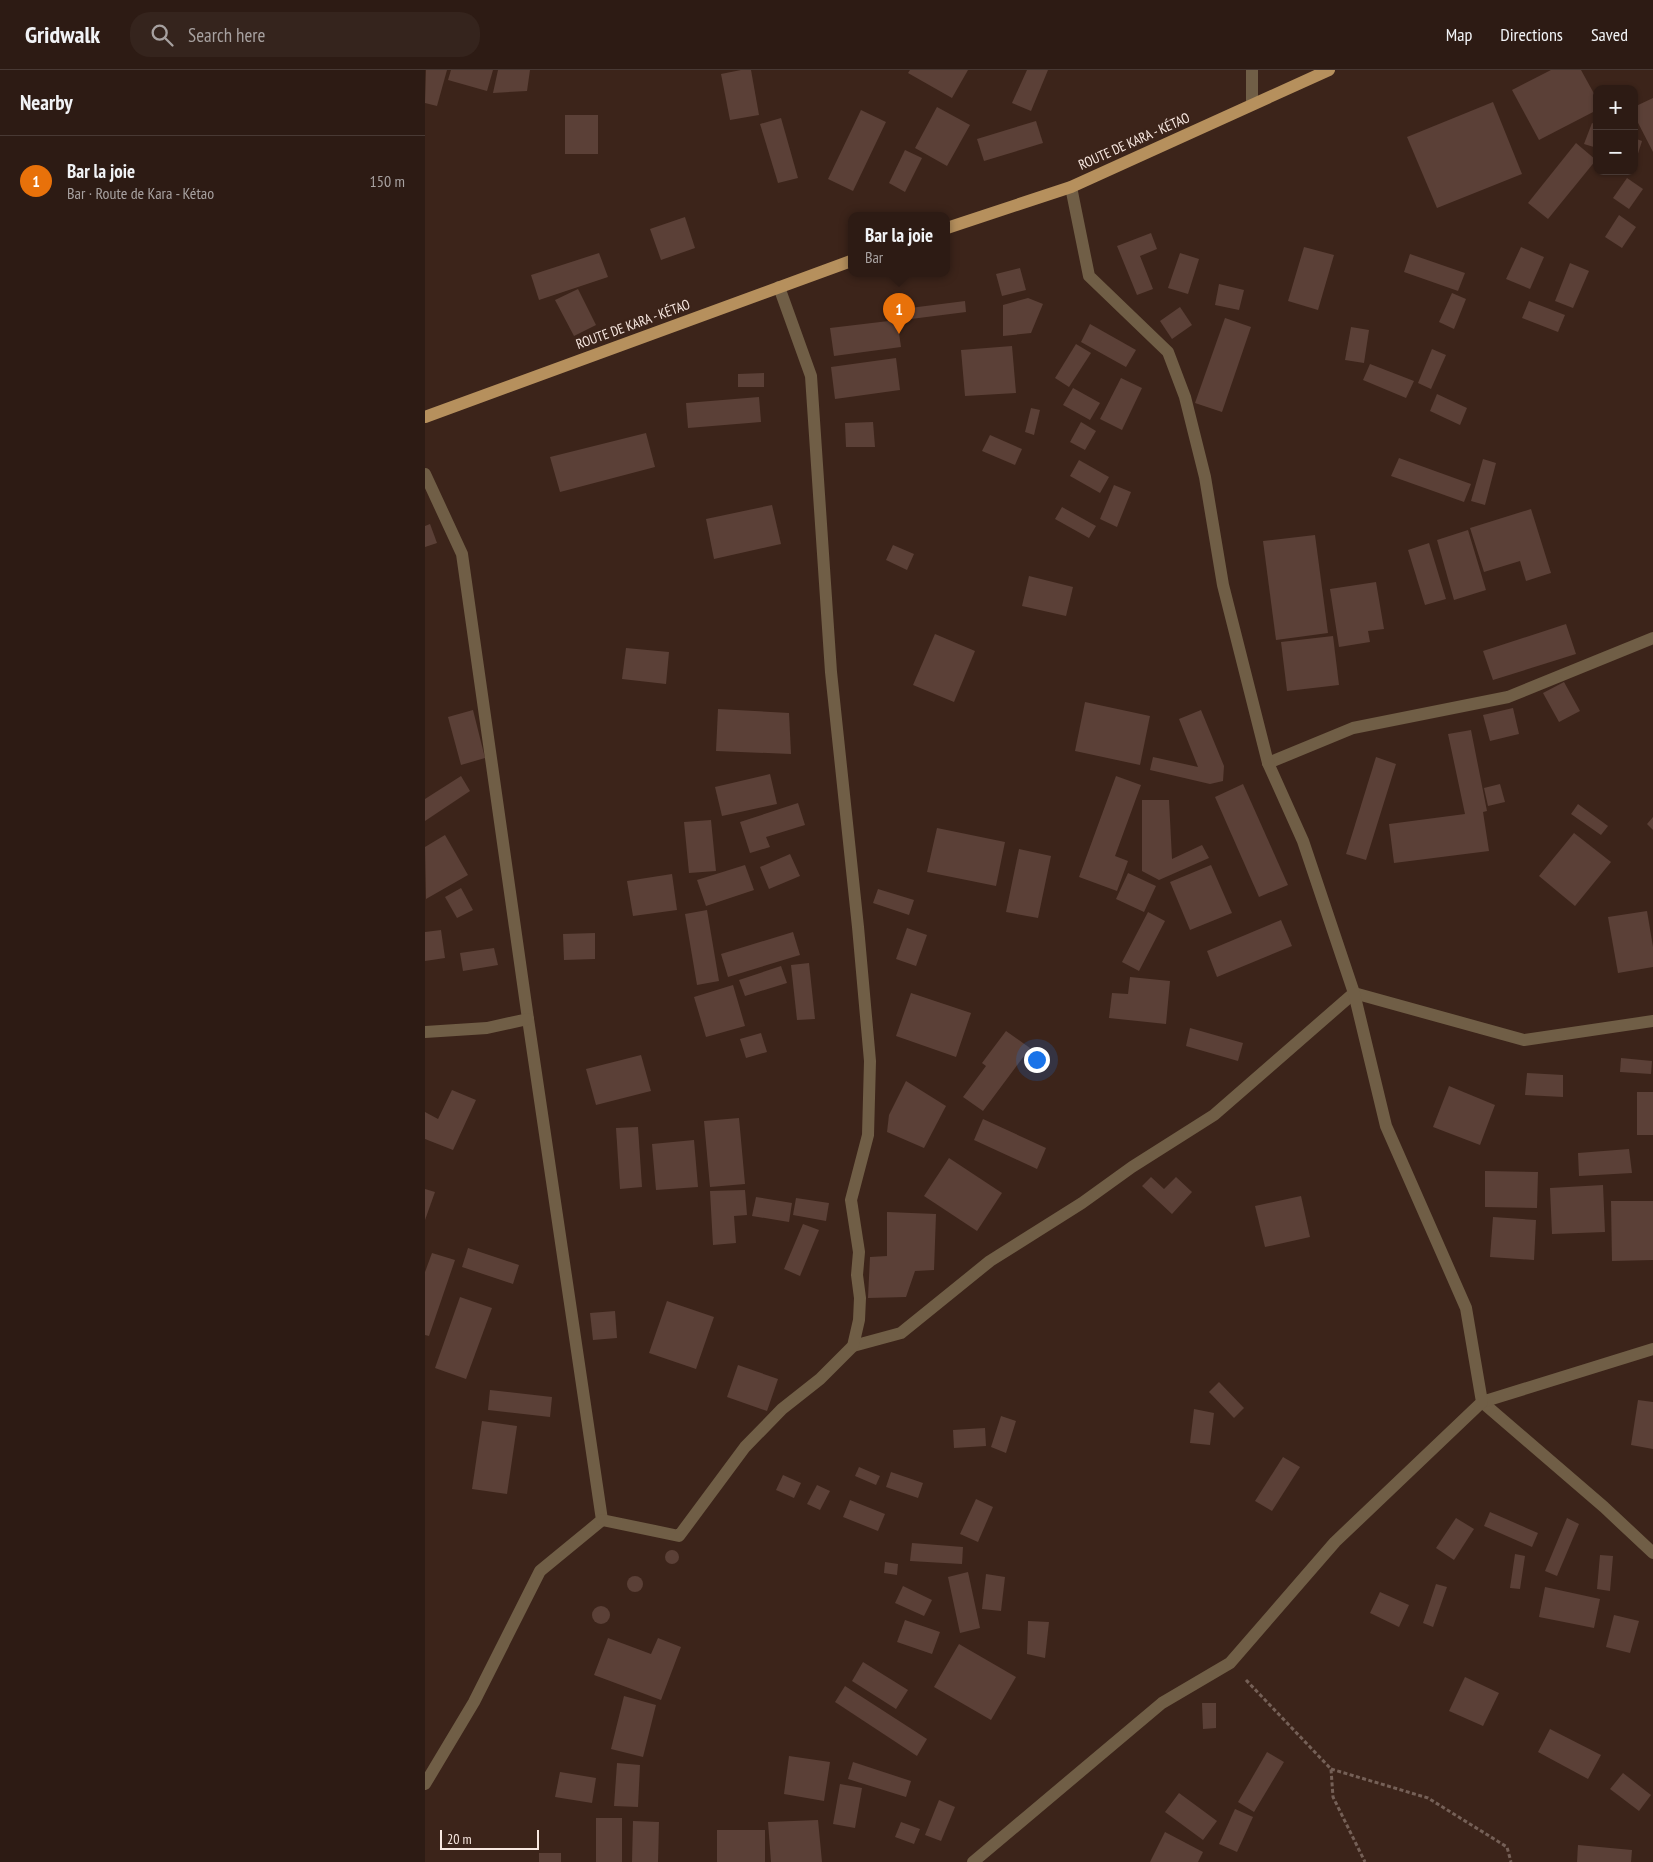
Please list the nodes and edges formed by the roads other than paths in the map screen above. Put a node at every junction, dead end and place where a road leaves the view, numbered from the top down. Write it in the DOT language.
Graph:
graph roads {
  1 [pos="1252,70"];
  2 [pos="1329,70"];
  3 [pos="1252,104"];
  4 [pos="1071,186"];
  5 [pos="950,227"];
  6 [pos="848,262"];
  7 [pos="779,287"];
  8 [pos="425,417"];
  9 [pos="425,474"];
  10 [pos="1653,638"];
  11 [pos="1268,763"];
  12 [pos="1355,993"];
  13 [pos="528,1019"];
  14 [pos="1653,1021"];
  15 [pos="425,1032"];
  16 [pos="853,1346"];
  17 [pos="1653,1349"];
  18 [pos="1483,1402"];
  19 [pos="602,1520"];
  20 [pos="1653,1553"];
  21 [pos="425,1784"];
  22 [pos="973,1862"];
  1 -- 3 [label="street"];
  2 -- 3 [label="main road, ROUTE DE KARA - KÉTAO"];
  3 -- 4 [label="main road, ROUTE DE KARA - KÉTAO"];
  4 -- 5 [label="main road, ROUTE DE KARA - KÉTAO"];
  4 -- 11 [label="street"];
  6 -- 7 [label="main road, ROUTE DE KARA - KÉTAO"];
  7 -- 8 [label="main road, ROUTE DE KARA - KÉTAO"];
  7 -- 16 [label="street"];
  9 -- 13 [label="street"];
  10 -- 11 [label="street"];
  11 -- 12 [label="street"];
  12 -- 14 [label="street"];
  12 -- 16 [label="street"];
  12 -- 18 [label="street"];
  13 -- 15 [label="street"];
  13 -- 19 [label="street"];
  16 -- 19 [label="street"];
  17 -- 18 [label="street"];
  18 -- 20 [label="street"];
  18 -- 22 [label="street"];
  19 -- 21 [label="street"];
}
